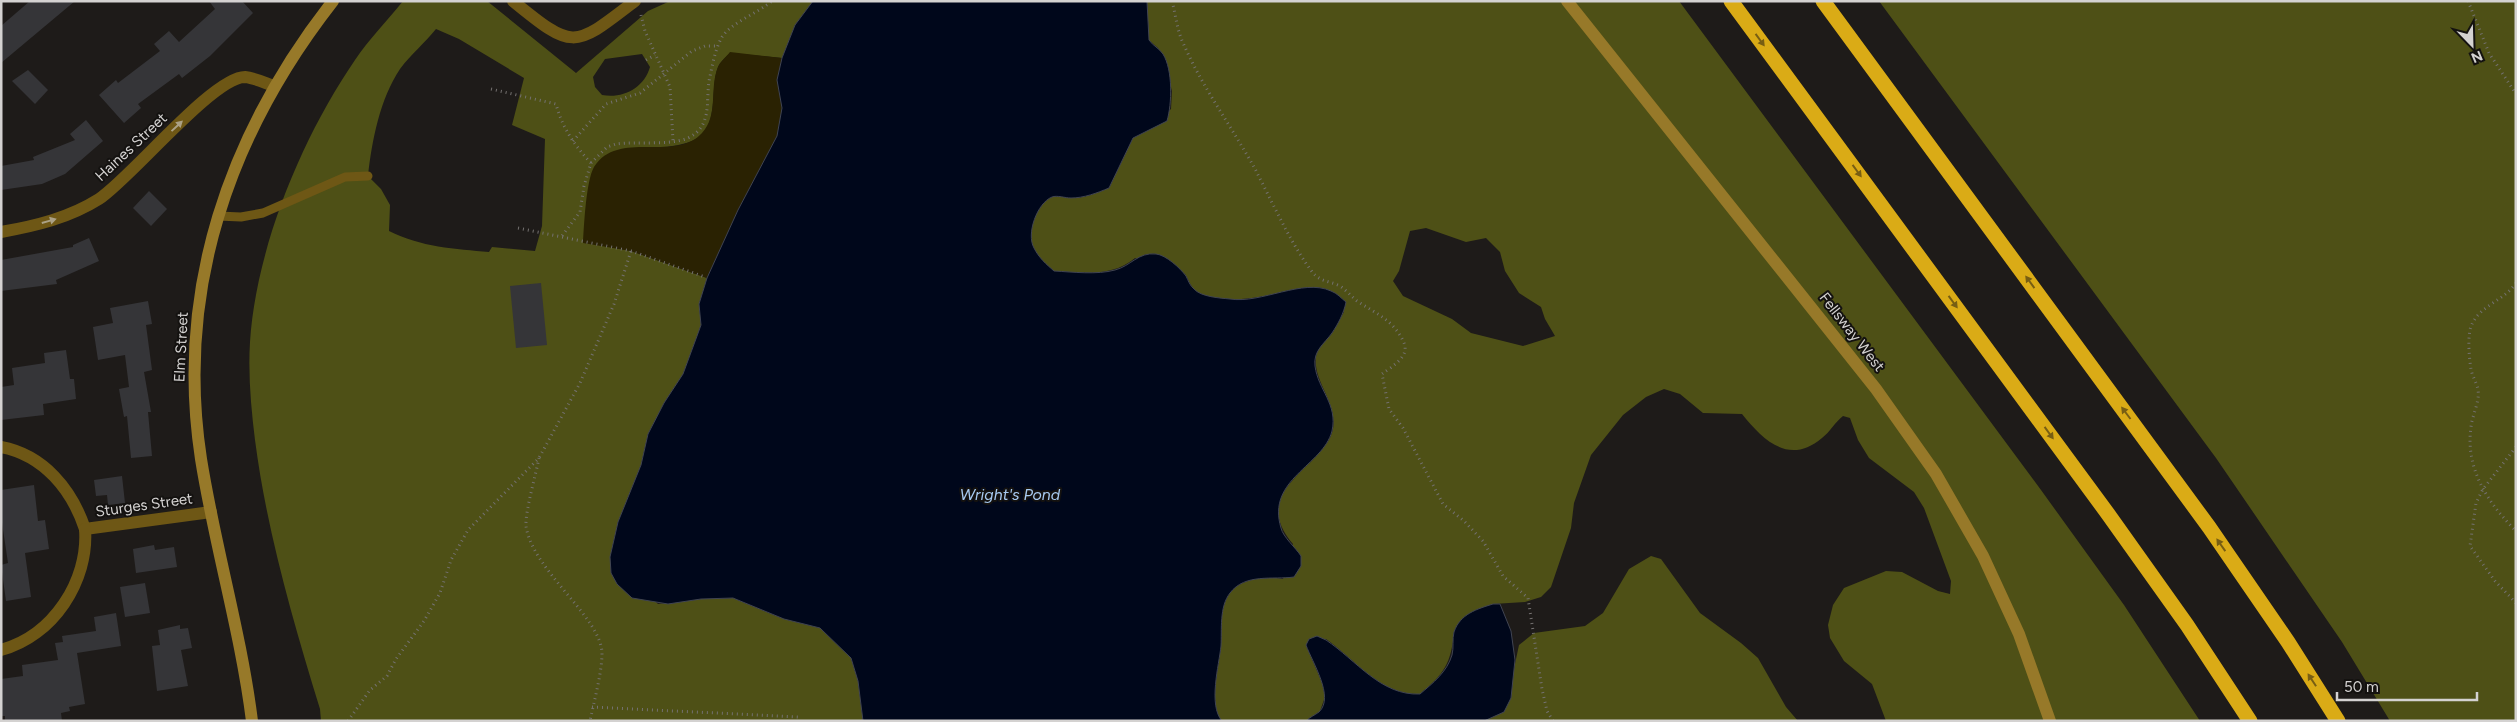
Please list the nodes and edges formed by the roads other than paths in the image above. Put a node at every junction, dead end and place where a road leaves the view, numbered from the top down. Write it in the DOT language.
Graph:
graph roads {
  1 [pos="333,1"];
  2 [pos="513,1"];
  3 [pos="1567,1"];
  4 [pos="1731,1"];
  5 [pos="1823,1"];
  6 [pos="637,5"];
  7 [pos="274,86"];
  8 [pos="368,176"];
  9 [pos="218,216"];
  10 [pos="1,232"];
  11 [pos="1,448"];
  12 [pos="211,512"];
  13 [pos="86,529"];
  14 [pos="1,650"];
  15 [pos="252,721"];
  16 [pos="2050,721"];
  17 [pos="2250,721"];
  18 [pos="2338,721"];
  1 -- 7 [label="main road, Elm Street"];
  2 -- 6 [label="street"];
  3 -- 16 [label="main road, Fellsway West"];
  4 -- 17 [label="highway, one-way"];
  18 -- 5 [label="highway, one-way"];
  7 -- 9 [label="main road, Elm Street"];
  10 -- 7 [label="street, Haines Street, one-way"];
  8 -- 9 [label="lane"];
  9 -- 12 [label="main road, Elm Street"];
  11 -- 13 [label="street, Sturges Street"];
  12 -- 13 [label="street, Sturges Street"];
  12 -- 15 [label="main road, Elm Street"];
  13 -- 14 [label="street"];
}
